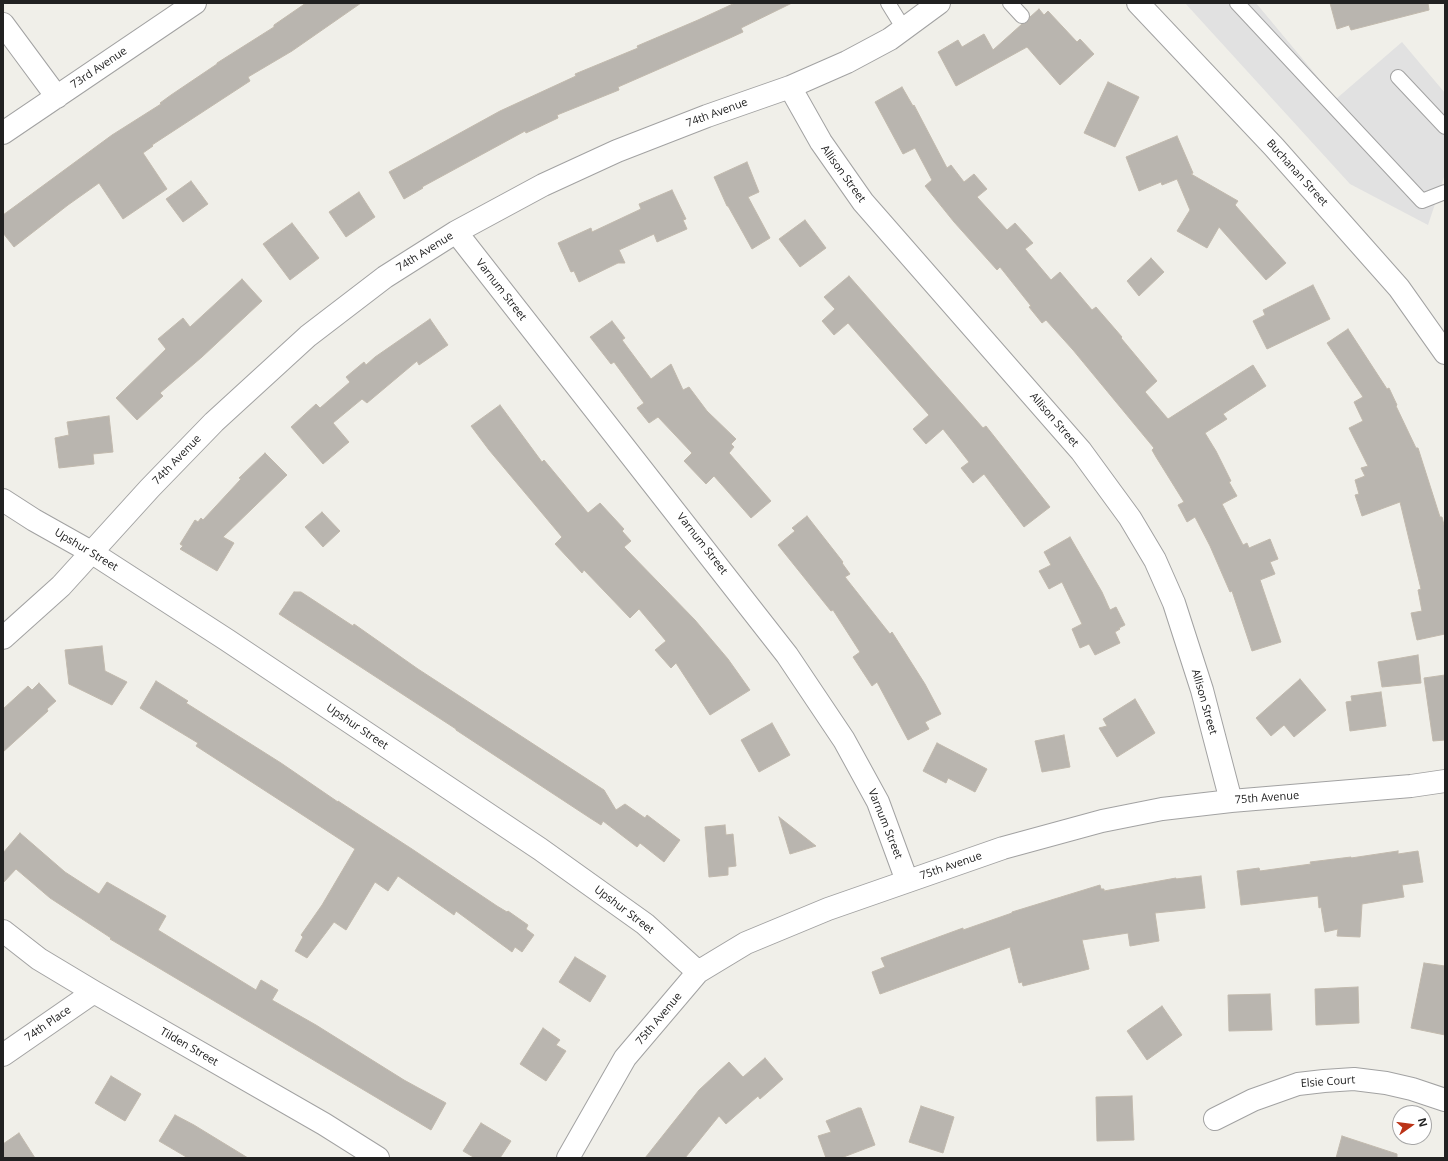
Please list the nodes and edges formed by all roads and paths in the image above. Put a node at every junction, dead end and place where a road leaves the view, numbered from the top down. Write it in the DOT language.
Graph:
graph roads {
  1 [pos="194,3"];
  2 [pos="888,3"];
  3 [pos="939,3"];
  4 [pos="1010,3"];
  5 [pos="1138,3"];
  6 [pos="1237,3"];
  7 [pos="1022,16"];
  8 [pos="3,24"];
  9 [pos="904,29"];
  10 [pos="1398,76"];
  11 [pos="790,87"];
  12 [pos="57,97"];
  13 [pos="1445,127"];
  14 [pos="3,133"];
  15 [pos="1445,192"];
  16 [pos="456,232"];
  17 [pos="1445,352"];
  18 [pos="3,500"];
  19 [pos="91,552"];
  20 [pos="3,638"];
  21 [pos="1445,781"];
  22 [pos="1231,801"];
  23 [pos="907,881"];
  24 [pos="3,931"];
  25 [pos="698,972"];
  26 [pos="94,992"];
  27 [pos="3,1055"];
  28 [pos="1445,1100"];
  29 [pos="1215,1119"];
  30 [pos="378,1158"];
  31 [pos="568,1158"];
  1 -- 12 [label="street, 73rd Avenue"];
  2 -- 9 [label="lane"];
  3 -- 9 [label="street, 74th Avenue"];
  4 -- 7 [label="lane"];
  5 -- 17 [label="street, Buchanan Street"];
  6 -- 15 [label="lane"];
  8 -- 12 [label="street"];
  9 -- 11 [label="street, 74th Avenue"];
  10 -- 13 [label="lane"];
  11 -- 16 [label="street, 74th Avenue"];
  11 -- 22 [label="street, Allison Street"];
  12 -- 14 [label="street, 73rd Avenue"];
  16 -- 19 [label="street, 74th Avenue"];
  16 -- 23 [label="street, Varnum Street"];
  18 -- 19 [label="street, Upshur Street"];
  19 -- 20 [label="street, 74th Avenue"];
  19 -- 25 [label="street, Upshur Street"];
  21 -- 22 [label="street, 75th Avenue"];
  22 -- 23 [label="street, 75th Avenue"];
  23 -- 25 [label="street, 75th Avenue"];
  24 -- 26 [label="street, Tilden Street"];
  25 -- 31 [label="street, 75th Avenue"];
  26 -- 27 [label="street, 74th Place"];
  26 -- 30 [label="street, Tilden Street"];
  28 -- 29 [label="street, Elsie Court"];
}
